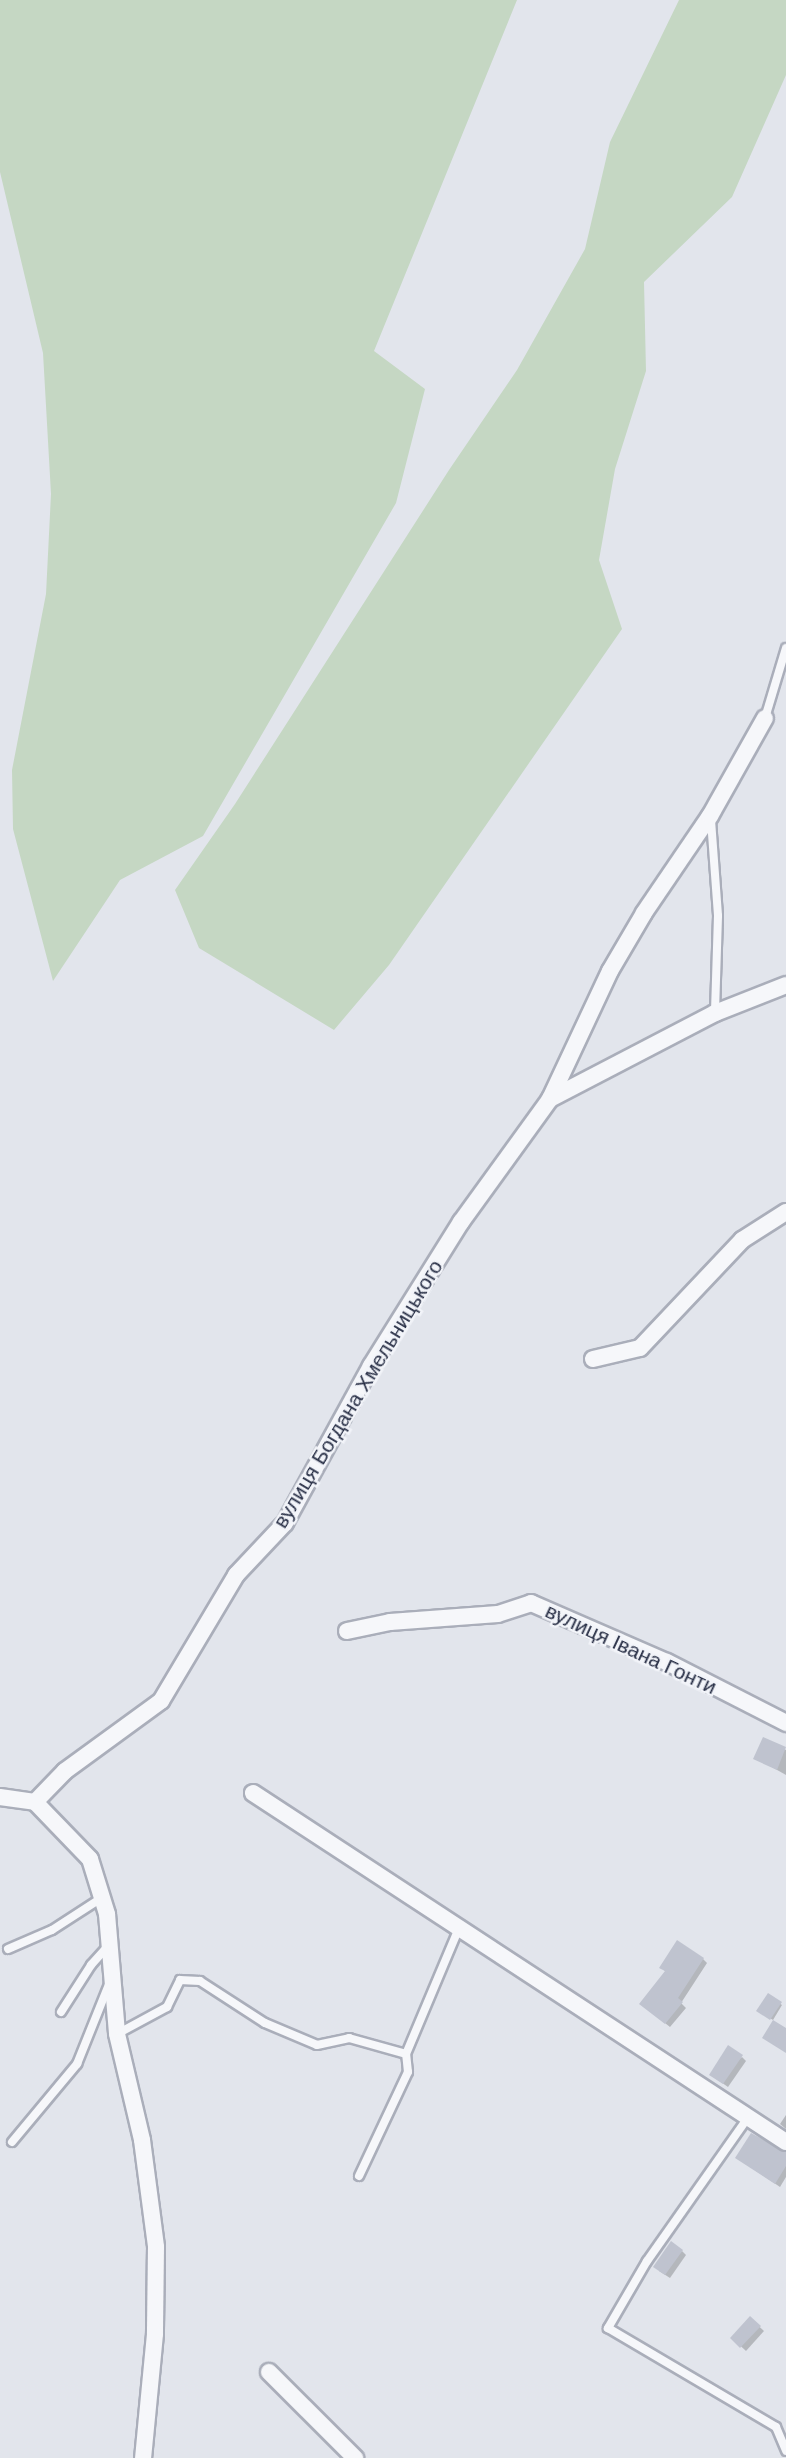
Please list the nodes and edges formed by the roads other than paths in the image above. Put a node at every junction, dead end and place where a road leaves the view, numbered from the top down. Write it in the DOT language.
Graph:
graph roads {
  1 [pos="786,648"];
  2 [pos="765,718"];
  3 [pos="710,816"];
  4 [pos="786,985"];
  5 [pos="715,1013"];
  6 [pos="550,1099"];
  7 [pos="786,1212"];
  8 [pos="593,1359"];
  9 [pos="347,1631"];
  10 [pos="786,1723"];
  11 [pos="253,1793"];
  12 [pos="0,1797"];
  13 [pos="35,1801"];
  14 [pos="104,1897"];
  15 [pos="460,1927"];
  16 [pos="110,1944"];
  17 [pos="8,1949"];
  18 [pos="113,1977"];
  19 [pos="61,2012"];
  20 [pos="117,2034"];
  21 [pos="406,2053"];
  22 [pos="749,2116"];
  23 [pos="12,2142"];
  24 [pos="786,2142"];
  25 [pos="359,2176"];
  26 [pos="269,2372"];
  27 [pos="786,2451"];
  28 [pos="143,2458"];
  29 [pos="355,2458"];
  1 -- 2 [label="lane"];
  2 -- 3 [label="street, вулиця Богдана Хмельницького"];
  3 -- 5 [label="lane"];
  3 -- 6 [label="street, вулиця Богдана Хмельницького"];
  4 -- 5 [label="street, вулиця Богдана Хмельницького"];
  5 -- 6 [label="street, вулиця Богдана Хмельницького"];
  6 -- 13 [label="street, вулиця Богдана Хмельницького"];
  7 -- 8 [label="street"];
  9 -- 10 [label="street, вулиця Івана Гонти"];
  11 -- 15 [label="street"];
  12 -- 13 [label="street"];
  13 -- 14 [label="street"];
  14 -- 16 [label="street"];
  14 -- 17 [label="lane"];
  15 -- 21 [label="lane"];
  15 -- 22 [label="street"];
  16 -- 18 [label="street"];
  16 -- 19 [label="lane"];
  18 -- 20 [label="street"];
  18 -- 23 [label="lane"];
  20 -- 21 [label="lane"];
  20 -- 28 [label="street"];
  21 -- 25 [label="lane"];
  22 -- 24 [label="street"];
  22 -- 27 [label="lane"];
  26 -- 29 [label="street"];
}
